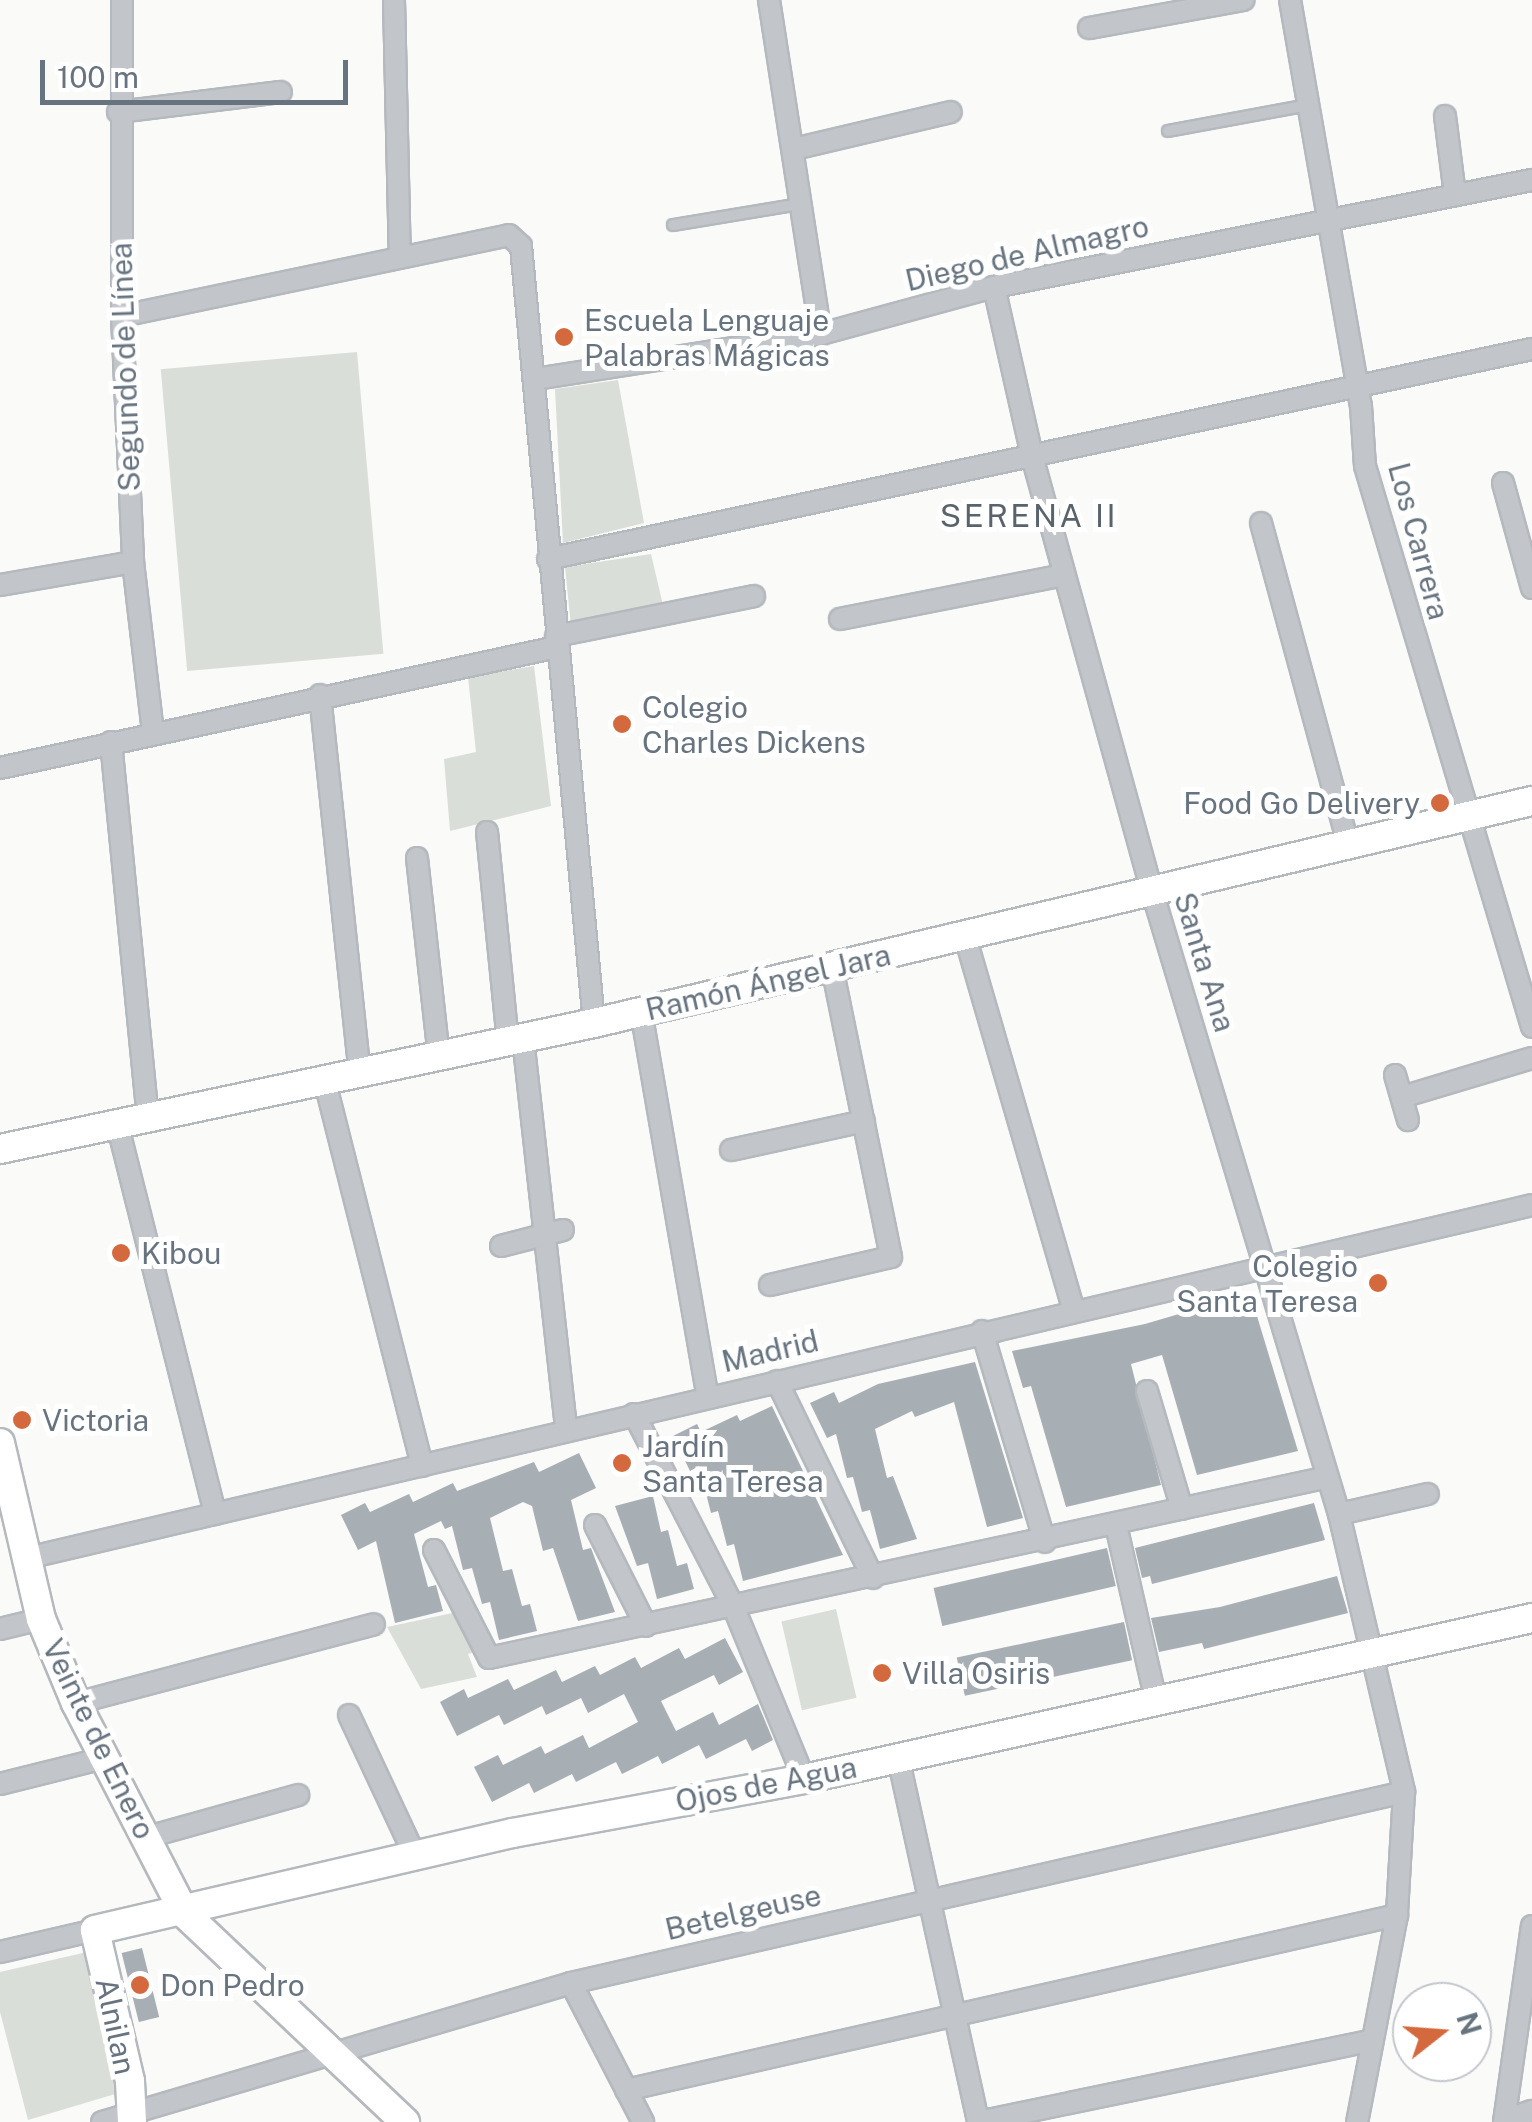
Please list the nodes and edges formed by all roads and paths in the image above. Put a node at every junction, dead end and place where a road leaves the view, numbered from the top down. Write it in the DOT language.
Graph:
graph roads {
  1 [pos="122,0"];
  2 [pos="394,0"];
  3 [pos="770,0"];
  4 [pos="1242,0"];
  5 [pos="1290,0"];
  6 [pos="1089,28"];
  7 [pos="280,92"];
  8 [pos="1308,104"];
  9 [pos="118,112"];
  10 [pos="951,112"];
  11 [pos="1445,116"];
  12 [pos="1168,131"];
  13 [pos="794,149"];
  14 [pos="1532,180"];
  15 [pos="1455,195"];
  16 [pos="800,204"];
  17 [pos="1327,220"];
  18 [pos="673,225"];
  19 [pos="400,257"];
  20 [pos="994,288"];
  21 [pos="122,316"];
  22 [pos="820,334"];
  23 [pos="1532,349"];
  24 [pos="534,379"];
  25 [pos="1358,386"];
  26 [pos="1032,456"];
  27 [pos="1503,483"];
  28 [pos="1523,519"];
  29 [pos="1261,523"];
  30 [pos="548,559"];
  31 [pos="133,562"];
  32 [pos="1064,575"];
  33 [pos="0,585"];
  34 [pos="1532,588"];
  35 [pos="754,596"];
  36 [pos="840,619"];
  37 [pos="556,642"];
  38 [pos="320,695"];
  39 [pos="153,733"];
  40 [pos="111,742"];
  41 [pos="0,768"];
  42 [pos="1532,801"];
  43 [pos="1466,816"];
  44 [pos="487,832"];
  45 [pos="1348,844"];
  46 [pos="417,858"];
  47 [pos="1152,891"];
  48 [pos="966,936"];
  49 [pos="832,968"];
  50 [pos="641,1011"];
  51 [pos="594,1023"];
  52 [pos="1532,1026"];
  53 [pos="516,1040"];
  54 [pos="438,1057"];
  55 [pos="1532,1058"];
  56 [pos="360,1074"];
  57 [pos="1395,1075"];
  58 [pos="324,1082"];
  59 [pos="1402,1096"];
  60 [pos="1408,1120"];
  61 [pos="148,1121"];
  62 [pos="864,1121"];
  63 [pos="118,1127"];
  64 [pos="0,1149"];
  65 [pos="731,1150"];
  66 [pos="1532,1206"];
  67 [pos="554,1231"];
  68 [pos="501,1246"];
  69 [pos="1264,1265"];
  70 [pos="770,1286"];
  71 [pos="1074,1310"];
  72 [pos="982,1331"];
  73 [pos="777,1381"];
  74 [pos="1147,1391"];
  75 [pos="708,1397"];
  76 [pos="634,1414"];
  77 [pos="566,1430"];
  78 [pos="0,1442"];
  79 [pos="422,1466"];
  80 [pos="1328,1477"];
  81 [pos="1428,1494"];
  82 [pos="1182,1510"];
  83 [pos="215,1514"];
  84 [pos="1339,1514"];
  85 [pos="595,1525"];
  86 [pos="1116,1525"];
  87 [pos="1045,1542"];
  88 [pos="434,1550"];
  89 [pos="23,1559"];
  90 [pos="873,1578"];
  91 [pos="734,1608"];
  92 [pos="1532,1618"];
  93 [pos="41,1619"];
  94 [pos="374,1624"];
  95 [pos="646,1626"];
  96 [pos="0,1629"];
  97 [pos="1368,1651"];
  98 [pos="1155,1697"];
  99 [pos="76,1703"];
  100 [pos="349,1715"];
  101 [pos="898,1757"];
  102 [pos="104,1758"];
  103 [pos="804,1779"];
  104 [pos="0,1784"];
  105 [pos="1404,1792"];
  106 [pos="298,1795"];
  107 [pos="148,1837"];
  108 [pos="415,1856"];
  109 [pos="927,1900"];
  110 [pos="185,1914"];
  111 [pos="1397,1914"];
  112 [pos="1532,1926"];
  113 [pos="95,1930"];
  114 [pos="0,1952"];
  115 [pos="571,1983"];
  116 [pos="953,2014"];
  117 [pos="1373,2040"];
  118 [pos="332,2058"];
  119 [pos="626,2090"];
  120 [pos="1532,2112"];
  121 [pos="121,2119"];
  122 [pos="406,2122"];
  123 [pos="643,2122"];
  124 [pos="978,2122"];
  125 [pos="1357,2122"];
  126 [pos="1504,2122"];
  1 -- 9 [label="street, Segundo de Línea"];
  2 -- 19 [label="street"];
  3 -- 13 [label="street"];
  4 -- 6 [label="street"];
  5 -- 8 [label="street, Los Carrera"];
  7 -- 9 [label="street"];
  8 -- 12 [label="lane"];
  8 -- 17 [label="street, Los Carrera"];
  9 -- 21 [label="street, Segundo de Línea"];
  10 -- 13 [label="street"];
  11 -- 15 [label="street"];
  13 -- 16 [label="street"];
  14 -- 15 [label="street, Diego de Almagro"];
  15 -- 17 [label="street, Diego de Almagro"];
  16 -- 18 [label="lane"];
  16 -- 22 [label="street"];
  17 -- 20 [label="street, Diego de Almagro"];
  17 -- 25 [label="street, Los Carrera"];
  19 -- 21 [label="street"];
  19 -- 24 [label="street"];
  20 -- 22 [label="street, Diego de Almagro"];
  20 -- 26 [label="street, Santa Ana"];
  21 -- 31 [label="street, Segundo de Línea"];
  22 -- 24 [label="street, Diego de Almagro"];
  23 -- 25 [label="street"];
  24 -- 30 [label="street"];
  25 -- 26 [label="street"];
  25 -- 43 [label="street, Los Carrera"];
  26 -- 30 [label="street"];
  26 -- 32 [label="street, Santa Ana"];
  27 -- 28 [label="street"];
  28 -- 34 [label="street"];
  29 -- 45 [label="street"];
  30 -- 37 [label="street"];
  31 -- 33 [label="street"];
  31 -- 39 [label="street, Segundo de Línea"];
  32 -- 36 [label="street"];
  32 -- 47 [label="street, Santa Ana"];
  35 -- 37 [label="street"];
  37 -- 38 [label="street"];
  37 -- 51 [label="street"];
  38 -- 39 [label="street"];
  38 -- 56 [label="street"];
  39 -- 40 [label="street"];
  40 -- 41 [label="street"];
  40 -- 61 [label="street"];
  42 -- 43 [label="main road, Ramón Ángel Jara"];
  43 -- 45 [label="main road, Ramón Ángel Jara"];
  43 -- 52 [label="street, Los Carrera"];
  44 -- 53 [label="street"];
  45 -- 47 [label="main road, Ramón Ángel Jara"];
  46 -- 54 [label="street"];
  47 -- 48 [label="main road, Ramón Ángel Jara"];
  47 -- 69 [label="street, Santa Ana"];
  48 -- 49 [label="main road, Ramón Ángel Jara"];
  48 -- 71 [label="street"];
  49 -- 50 [label="main road, Ramón Ángel Jara"];
  49 -- 62 [label="street"];
  50 -- 51 [label="main road, Ramón Ángel Jara"];
  50 -- 75 [label="street"];
  51 -- 53 [label="main road, Ramón Ángel Jara"];
  53 -- 54 [label="main road, Ramón Ángel Jara"];
  53 -- 67 [label="street"];
  54 -- 56 [label="main road, Ramón Ángel Jara"];
  55 -- 59 [label="street"];
  56 -- 58 [label="main road, Ramón Ángel Jara"];
  57 -- 59 [label="street"];
  58 -- 61 [label="main road, Ramón Ángel Jara"];
  58 -- 79 [label="street"];
  59 -- 60 [label="street"];
  61 -- 63 [label="main road, Ramón Ángel Jara"];
  62 -- 65 [label="street"];
  62 -- 70 [label="street"];
  63 -- 64 [label="main road, Ramón Ángel Jara"];
  63 -- 83 [label="street"];
  66 -- 69 [label="street, Madrid"];
  67 -- 68 [label="street"];
  67 -- 77 [label="street"];
  69 -- 71 [label="street, Madrid"];
  69 -- 80 [label="street, Santa Ana"];
  71 -- 72 [label="street, Madrid"];
  72 -- 73 [label="street, Madrid"];
  72 -- 87 [label="street"];
  73 -- 75 [label="street, Madrid"];
  73 -- 90 [label="street"];
  74 -- 82 [label="street"];
  75 -- 76 [label="street, Madrid"];
  76 -- 77 [label="street, Madrid"];
  76 -- 91 [label="street"];
  77 -- 79 [label="street, Madrid"];
  78 -- 89 [label="main road, Veinte de Enero"];
  79 -- 83 [label="street, Madrid"];
  80 -- 82 [label="street"];
  80 -- 84 [label="street, Santa Ana"];
  81 -- 84 [label="street"];
  82 -- 86 [label="street"];
  83 -- 89 [label="street, Madrid"];
  84 -- 97 [label="street, Santa Ana"];
  85 -- 95 [label="street"];
  86 -- 87 [label="street"];
  86 -- 98 [label="street"];
  87 -- 90 [label="street"];
  88 -- 95 [label="street"];
  89 -- 93 [label="main road, Veinte de Enero"];
  90 -- 91 [label="street"];
  91 -- 95 [label="street"];
  91 -- 103 [label="street"];
  92 -- 97 [label="main road, Ojos de Agua"];
  93 -- 96 [label="street"];
  93 -- 99 [label="main road, Veinte de Enero"];
  94 -- 99 [label="street"];
  97 -- 98 [label="main road, Ojos de Agua"];
  97 -- 105 [label="street, Santa Ana"];
  98 -- 101 [label="main road, Ojos de Agua"];
  99 -- 102 [label="main road, Veinte de Enero"];
  100 -- 108 [label="street"];
  101 -- 103 [label="main road, Ojos de Agua"];
  101 -- 109 [label="street"];
  102 -- 104 [label="street"];
  102 -- 107 [label="main road, Veinte de Enero"];
  103 -- 108 [label="main road, Ojos de Agua"];
  105 -- 109 [label="street, Betelgeuse"];
  105 -- 111 [label="street, Santa Ana"];
  106 -- 107 [label="street"];
  107 -- 110 [label="main road, Veinte de Enero"];
  108 -- 110 [label="main road, Ojos de Agua"];
  109 -- 115 [label="street, Betelgeuse"];
  109 -- 116 [label="street"];
  110 -- 113 [label="main road, Ojos de Agua"];
  110 -- 118 [label="main road"];
  111 -- 116 [label="street"];
  111 -- 117 [label="street, Santa Ana"];
  112 -- 126 [label="street"];
  113 -- 114 [label="street, Ojos de Agua"];
  113 -- 121 [label="main road, Alnilan"];
  115 -- 118 [label="street, Betelgeuse"];
  115 -- 119 [label="street"];
  116 -- 119 [label="street"];
  116 -- 124 [label="street"];
  117 -- 124 [label="street"];
  117 -- 125 [label="street, Santa Ana"];
  118 -- 121 [label="street, Betelgeuse"];
  118 -- 122 [label="main road"];
  119 -- 123 [label="street"];
  120 -- 126 [label="street"];
}
